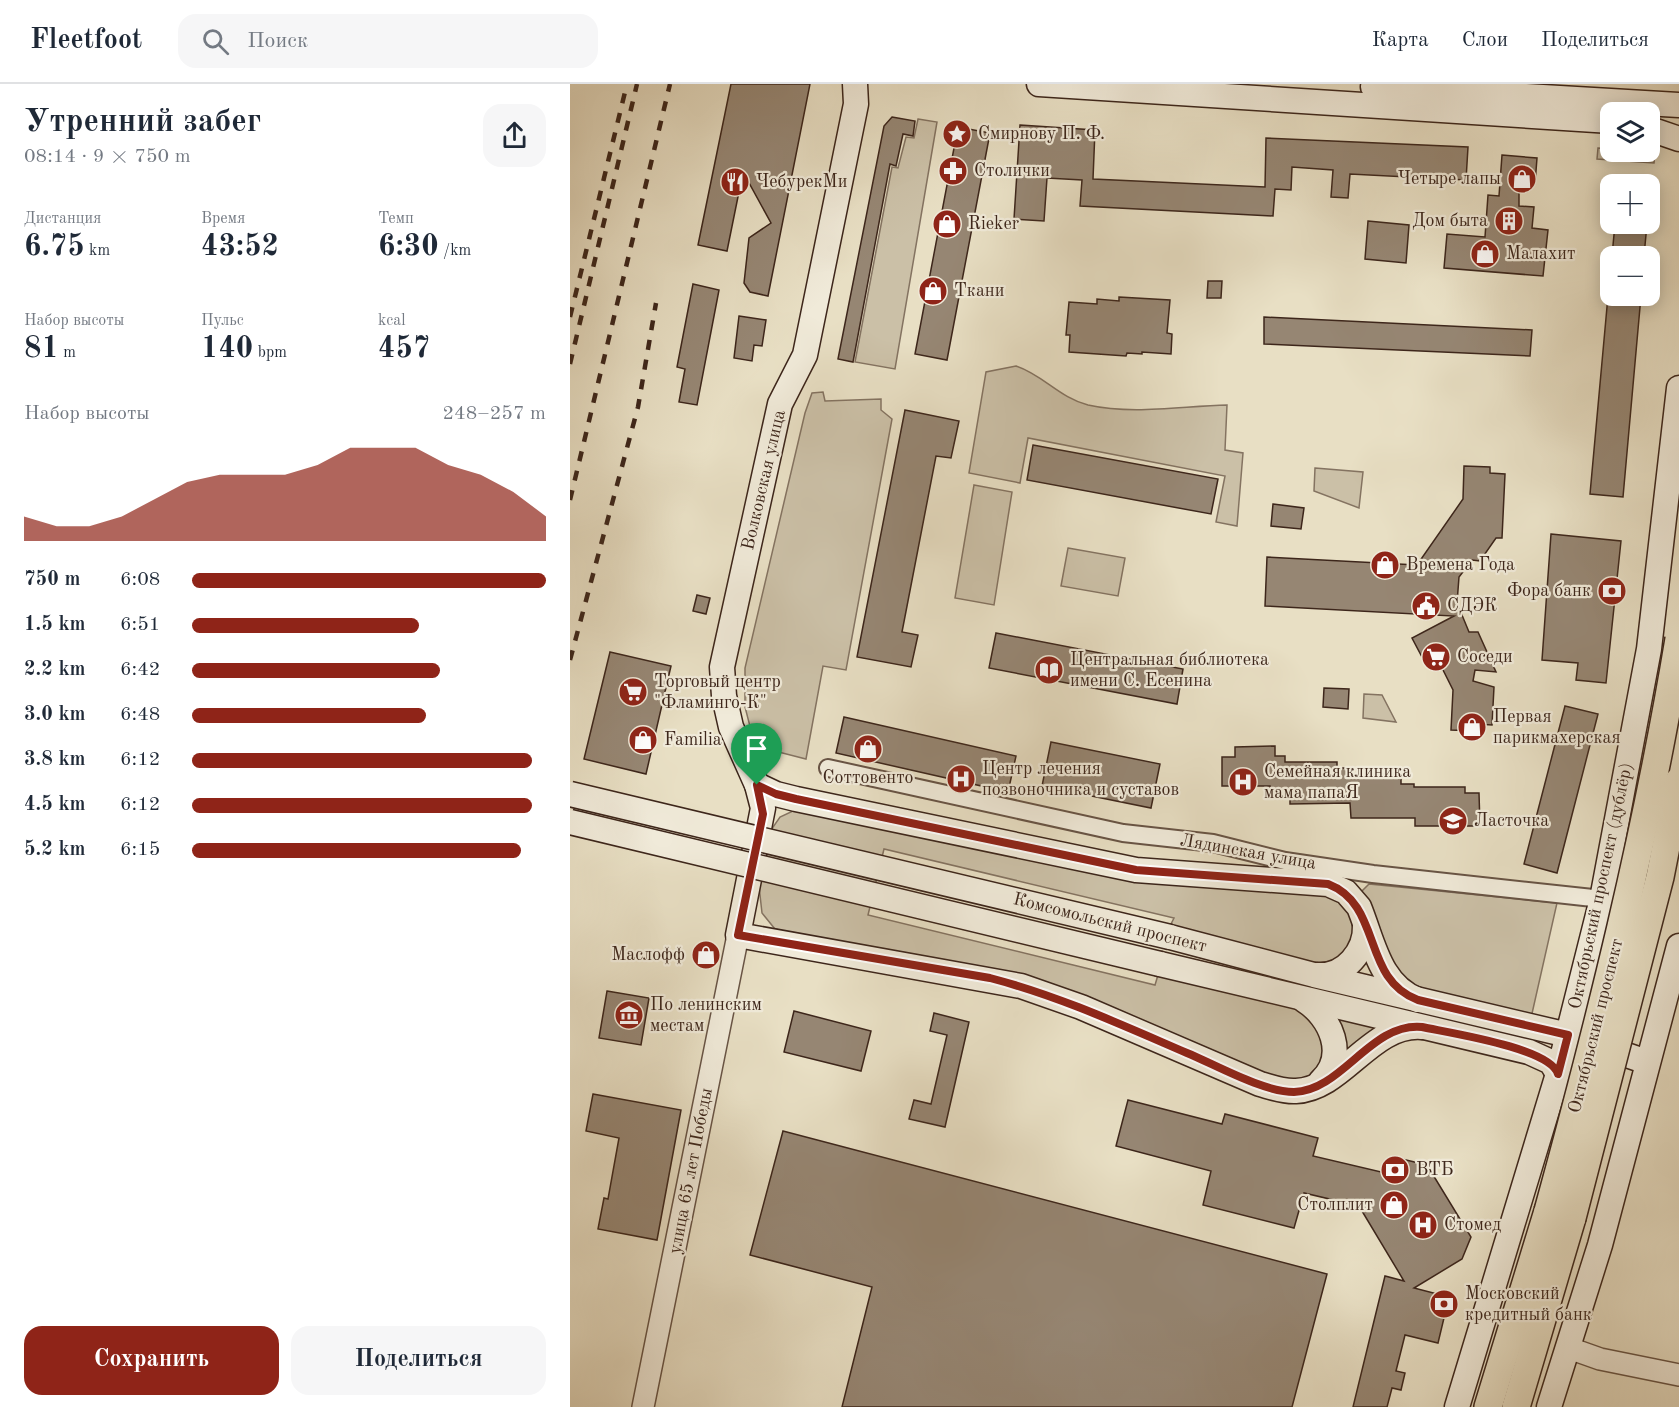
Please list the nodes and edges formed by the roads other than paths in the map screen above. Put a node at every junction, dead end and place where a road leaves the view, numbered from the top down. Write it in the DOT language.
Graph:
graph roads {
  1 [pos="1039,84"];
  2 [pos="1315,84"];
  3 [pos="859,91"];
  4 [pos="1679,105"];
  5 [pos="1600,120"];
  6 [pos="1660,125"];
  7 [pos="1679,126"];
  8 [pos="1660,132"];
  9 [pos="1679,139"];
  10 [pos="1679,388"];
  11 [pos="1679,639"];
  12 [pos="1649,650"];
  13 [pos="1679,701"];
  14 [pos="828,768"];
  15 [pos="1679,782"];
  16 [pos="757,785"];
  17 [pos="570,794"];
  18 [pos="570,822"];
  19 [pos="1602,899"];
  20 [pos="1365,923"];
  21 [pos="738,935"];
  22 [pos="1679,946"];
  23 [pos="1314,975"];
  24 [pos="1296,996"];
  25 [pos="1418,1000"];
  26 [pos="1422,1027"];
  27 [pos="1568,1035"];
  28 [pos="1647,1062"];
  29 [pos="1558,1074"];
  30 [pos="1317,1084"];
  31 [pos="1560,1215"];
  32 [pos="1569,1348"];
  33 [pos="1679,1375"];
  34 [pos="643,1407"];
  35 [pos="1457,1407"];
  36 [pos="1488,1407"];
  37 [pos="1515,1407"];
  38 [pos="1549,1407"];
  1 -- 5 [label="main road"];
  2 -- 4 [label="main road"];
  3 -- 16 [label="main road, Волковская улица"];
  6 -- 7 [label="main road"];
  8 -- 9 [label="main road"];
  10 -- 12 [label="main road, Октябрьский проспект (дублёр)"];
  11 -- 31 [label="main road, Октябрьский проспект, bridge"];
  12 -- 13 [label="street"];
  12 -- 19 [label="main road, Октябрьский проспект (дублёр)"];
  14 -- 19 [label="street, Лядинская улица"];
  15 -- 31 [label="main road, Октябрьский проспект, bridge"];
  16 -- 20 [label="main road, Лядинская улица"];
  16 -- 21 [label="main road, Волковская улица"];
  17 -- 23 [label="main road, Комсомольский проспект, bridge"];
  18 -- 24 [label="main road, Комсомольский проспект, bridge"];
  19 -- 27 [label="main road, Октябрьский проспект (дублёр)"];
  20 -- 23 [label="main road"];
  20 -- 25 [label="main road, Лядинская улица"];
  21 -- 30 [label="main road"];
  21 -- 34 [label="street, улица 65 лет Победы"];
  22 -- 28 [label="main road"];
  23 -- 25 [label="main road, Комсомольский проспект"];
  24 -- 26 [label="main road, Комсомольский проспект"];
  24 -- 30 [label="main road"];
  25 -- 27 [label="main road, Комсомольский проспект"];
  26 -- 29 [label="main road, Комсомольский проспект"];
  26 -- 30 [label="main road"];
  27 -- 28 [label="main road, Комсомольский проспект"];
  27 -- 29 [label="main road, Октябрьский проспект (дублёр)"];
  28 -- 32 [label="main road"];
  29 -- 35 [label="main road, Октябрьский проспект (дублёр)"];
  31 -- 36 [label="main road, Октябрьский проспект"];
  31 -- 37 [label="main road, Октябрьский проспект"];
  32 -- 33 [label="street"];
  32 -- 38 [label="main road"];
}
